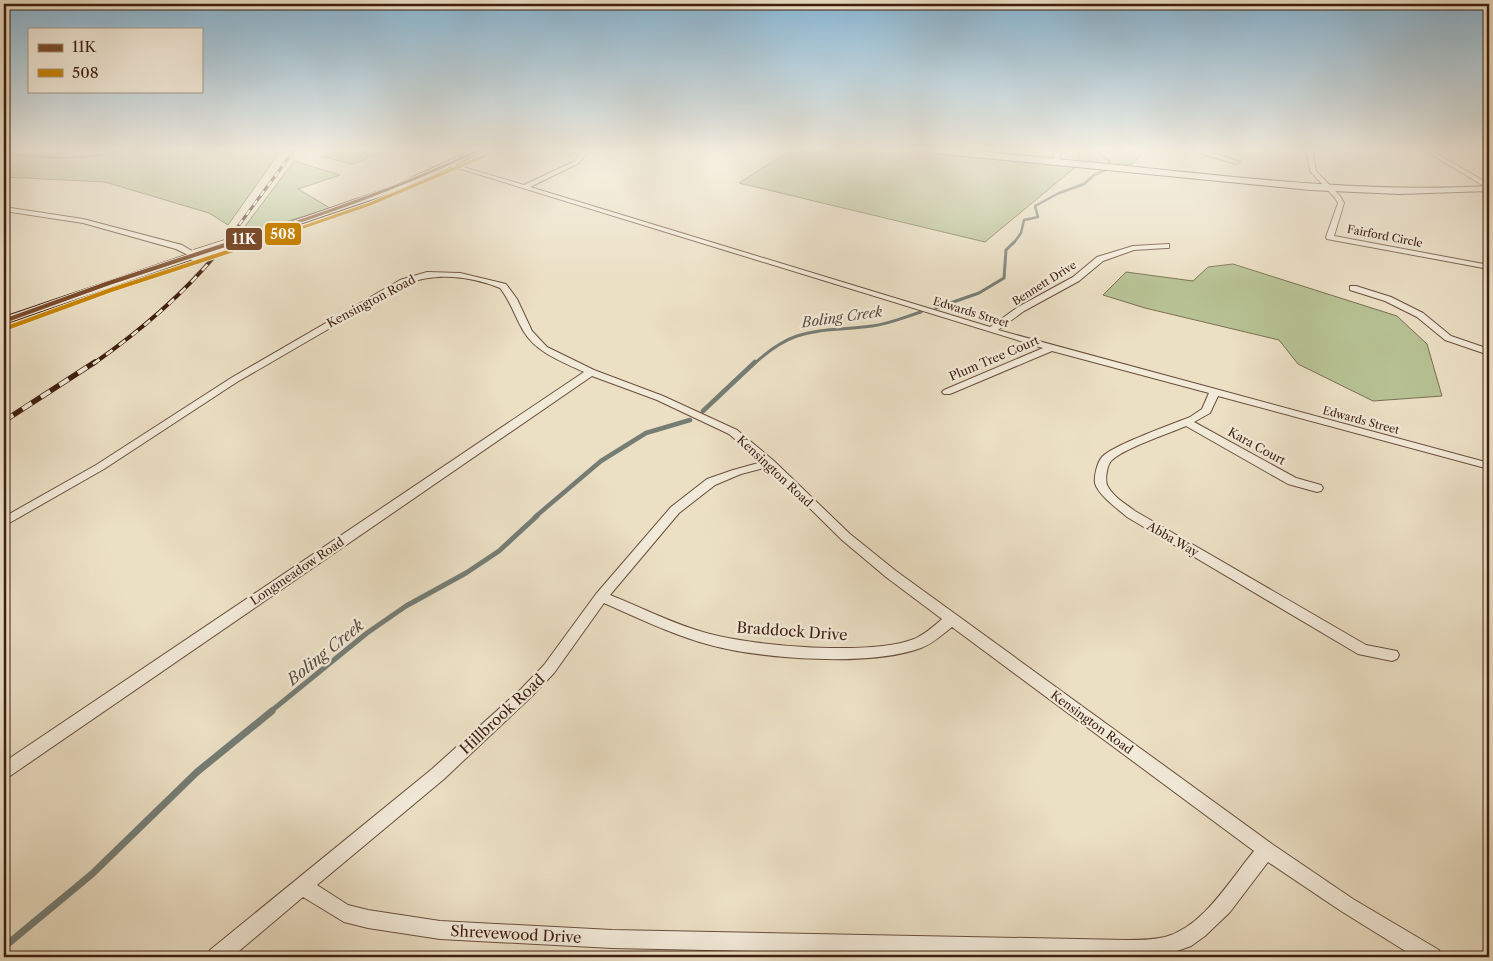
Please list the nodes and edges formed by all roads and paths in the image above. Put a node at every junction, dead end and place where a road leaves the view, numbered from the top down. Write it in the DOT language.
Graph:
graph roads {
  1 [pos="385,194"];
  2 [pos="547,194"];
  3 [pos="1334,194"];
  4 [pos="4,209"];
  5 [pos="1166,246"];
  6 [pos="195,255"];
  7 [pos="1489,267"];
  8 [pos="1353,288"];
  9 [pos="4,321"];
  10 [pos="992,330"];
  11 [pos="1052,348"];
  12 [pos="1489,352"];
  13 [pos="591,372"];
  14 [pos="947,392"];
  15 [pos="1216,392"];
  16 [pos="1186,422"];
  17 [pos="770,464"];
  18 [pos="1489,466"];
  19 [pos="1317,488"];
  20 [pos="4,522"];
  21 [pos="601,597"];
  22 [pos="951,619"];
  23 [pos="1392,655"];
  24 [pos="4,770"];
  25 [pos="1266,850"];
  26 [pos="303,887"];
  27 [pos="217,957"];
  28 [pos="1432,957"];
  1 -- 6 [label="street, bridge"];
  2 -- 10 [label="street, Edwards Street"];
  3 -- 7 [label="street, Fairford Circle"];
  4 -- 6 [label="street"];
  5 -- 10 [label="street, Bennett Drive"];
  6 -- 9 [label="street"];
  8 -- 12 [label="street"];
  10 -- 11 [label="street, Edwards Street"];
  11 -- 14 [label="street, Plum Tree Court"];
  11 -- 15 [label="street, Edwards Street"];
  13 -- 17 [label="street, Kensington Road"];
  13 -- 20 [label="street, Kensington Road"];
  13 -- 24 [label="street, Longmeadow Road"];
  15 -- 16 [label="street, Abba Way"];
  15 -- 18 [label="street, Edwards Street"];
  16 -- 19 [label="street, Kara Court"];
  16 -- 23 [label="street, Abba Way"];
  17 -- 21 [label="street, Hillbrook Road"];
  17 -- 22 [label="street, Kensington Road"];
  21 -- 22 [label="street, Braddock Drive"];
  21 -- 26 [label="street, Hillbrook Road"];
  22 -- 25 [label="street, Kensington Road"];
  25 -- 26 [label="street, Shrevewood Drive"];
  25 -- 28 [label="street, Kensington Road"];
  26 -- 27 [label="street, Hillbrook Road"];
}
